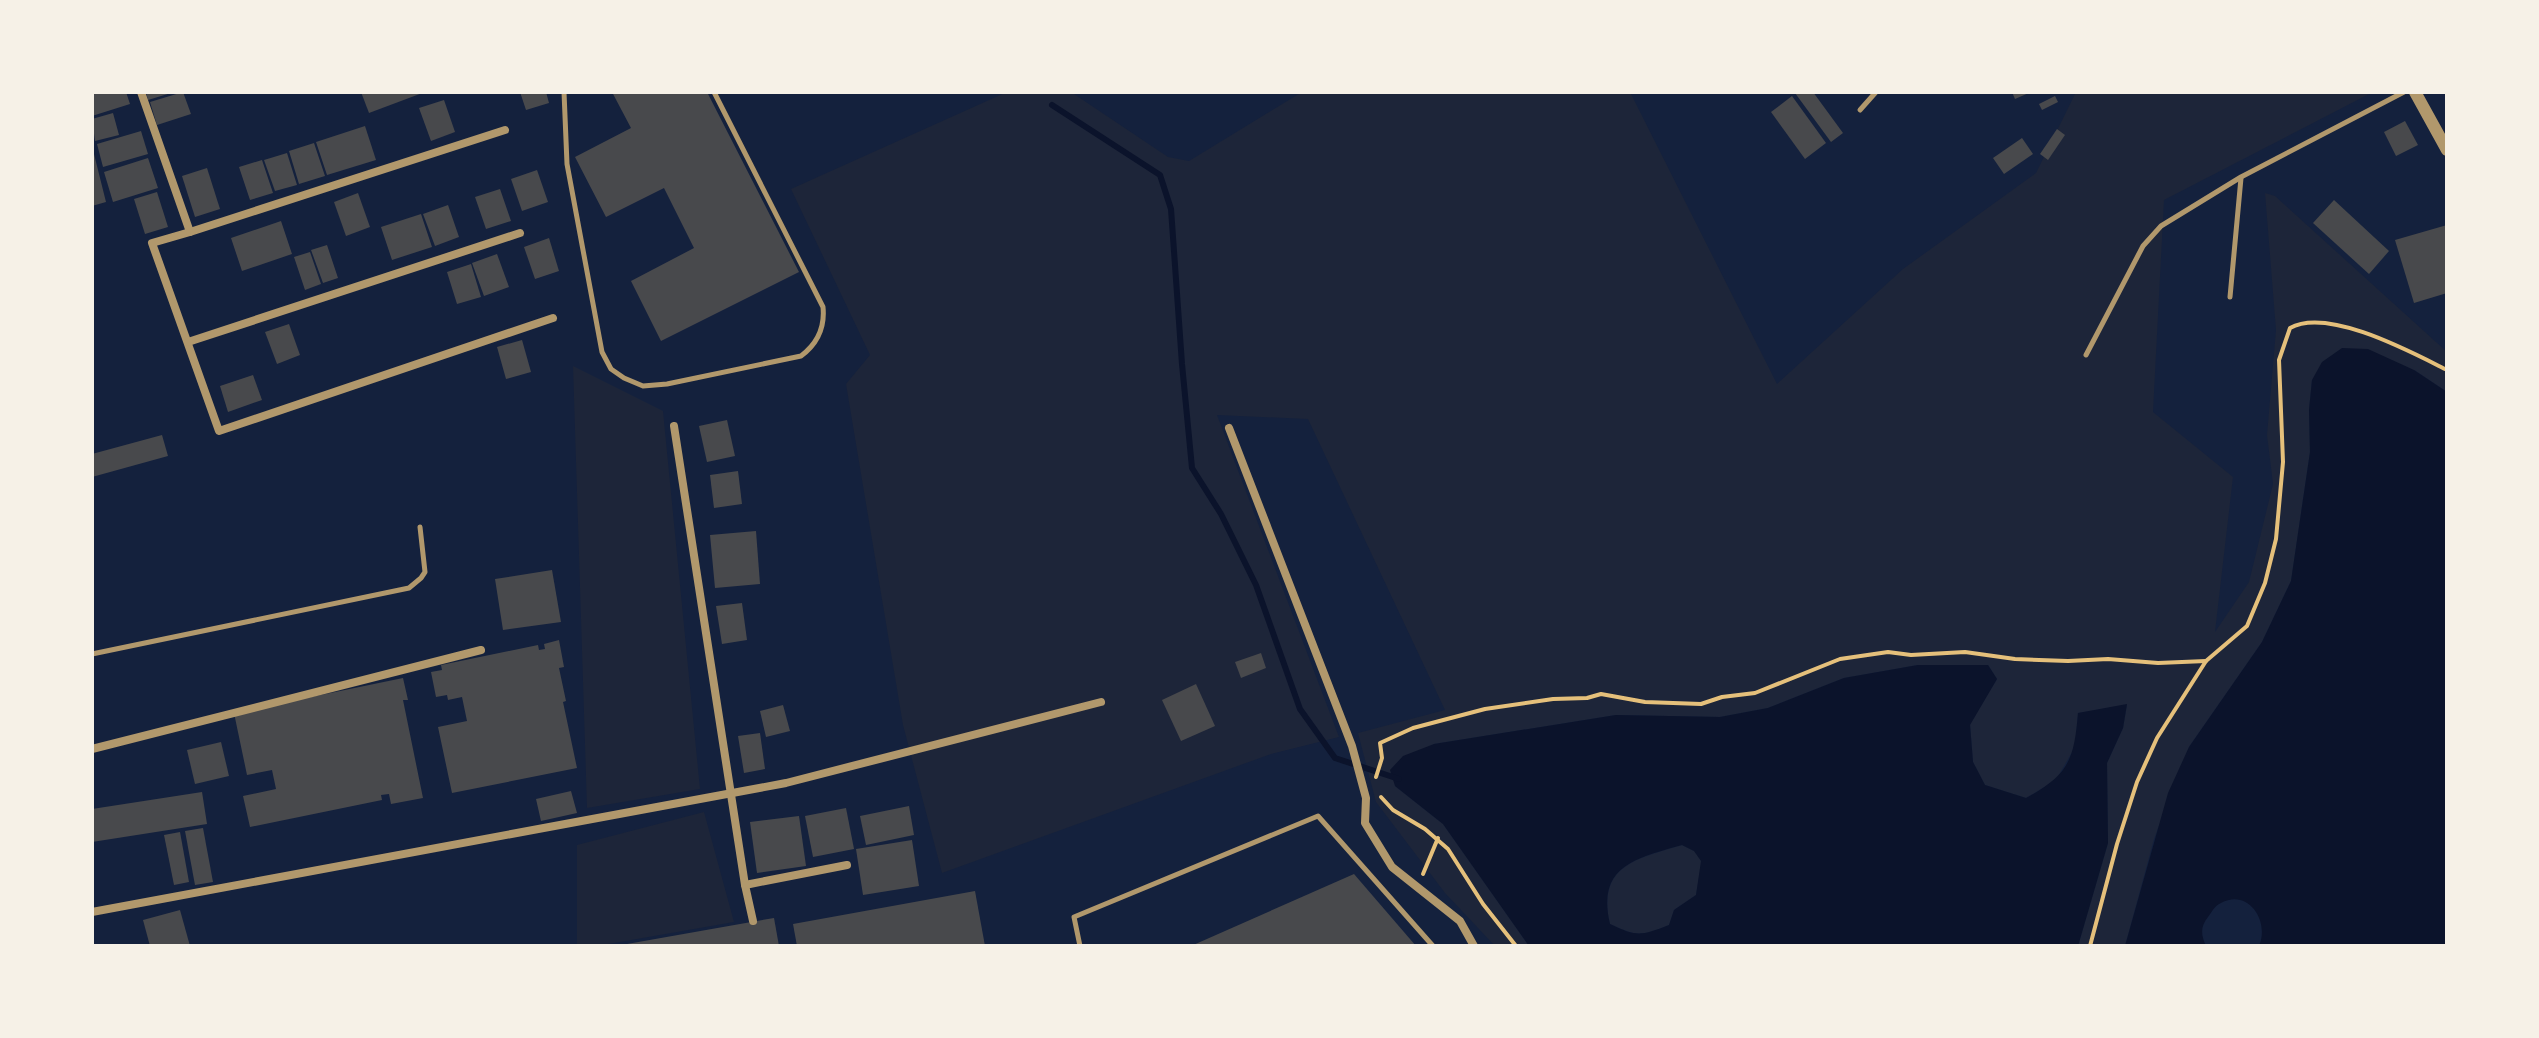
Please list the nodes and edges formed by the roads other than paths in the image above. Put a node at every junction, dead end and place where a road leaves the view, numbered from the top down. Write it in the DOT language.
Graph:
graph roads {
  1 [pos="141,92"];
  2 [pos="564,92"];
  3 [pos="714,92"];
  4 [pos="1876,92"];
  5 [pos="2404,92"];
  6 [pos="2415,92"];
  7 [pos="1860,110"];
  8 [pos="505,130"];
  9 [pos="2447,150"];
  10 [pos="2241,177"];
  11 [pos="190,232"];
  12 [pos="520,233"];
  13 [pos="2230,297"];
  14 [pos="553,318"];
  15 [pos="188,342"];
  16 [pos="2086,355"];
  17 [pos="674,426"];
  18 [pos="1229,428"];
  19 [pos="420,527"];
  20 [pos="481,650"];
  21 [pos="92,654"];
  22 [pos="1101,702"];
  23 [pos="92,749"];
  24 [pos="729,794"];
  25 [pos="847,865"];
  26 [pos="745,885"];
  27 [pos="92,912"];
  28 [pos="753,921"];
  29 [pos="1080,946"];
  30 [pos="1433,946"];
  31 [pos="1474,946"];
  1 -- 11 [label="street"];
  2 -- 3 [label="lane"];
  4 -- 7 [label="lane"];
  5 -- 10 [label="lane"];
  6 -- 9 [label="street"];
  8 -- 11 [label="street"];
  10 -- 13 [label="lane"];
  10 -- 16 [label="lane"];
  11 -- 15 [label="street"];
  12 -- 15 [label="street"];
  14 -- 15 [label="street"];
  17 -- 24 [label="street"];
  18 -- 31 [label="street"];
  19 -- 21 [label="lane"];
  20 -- 23 [label="street"];
  22 -- 24 [label="street"];
  24 -- 26 [label="street"];
  24 -- 27 [label="street"];
  25 -- 26 [label="street"];
  26 -- 28 [label="street"];
  29 -- 30 [label="lane"];
}
